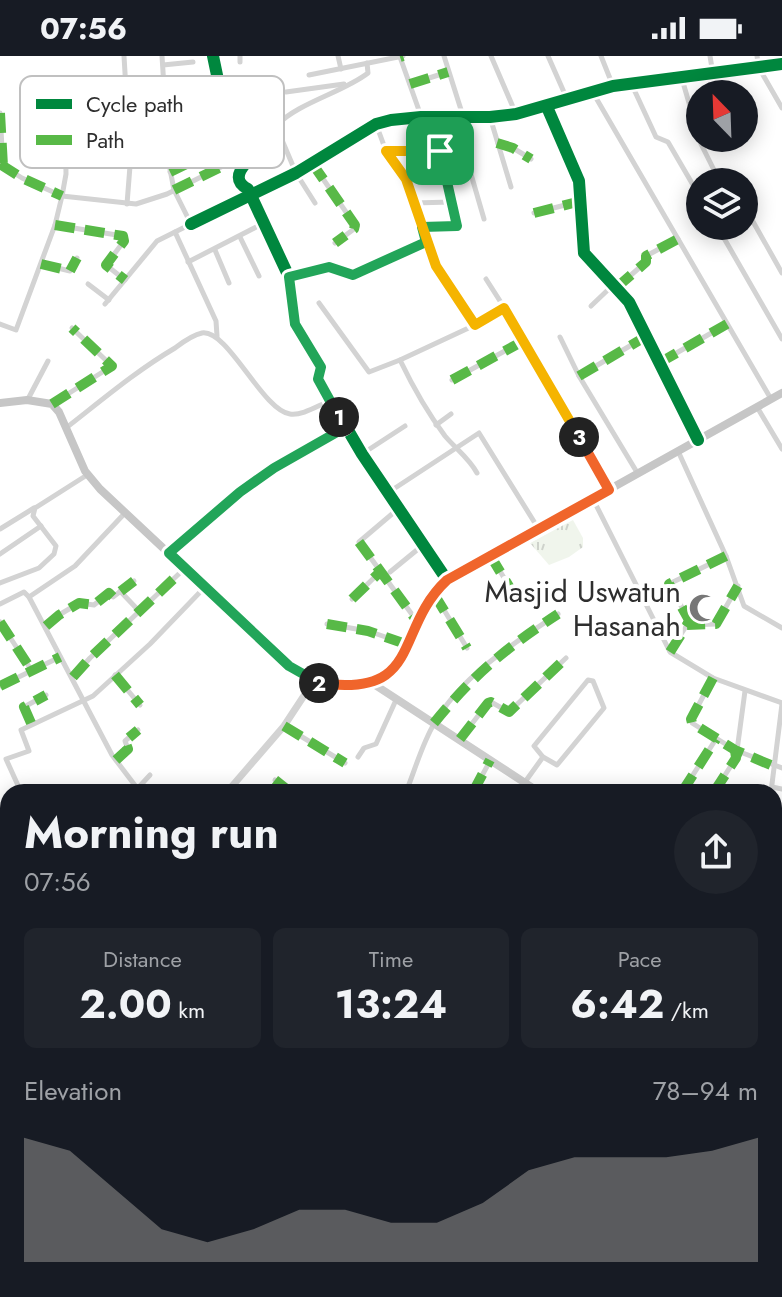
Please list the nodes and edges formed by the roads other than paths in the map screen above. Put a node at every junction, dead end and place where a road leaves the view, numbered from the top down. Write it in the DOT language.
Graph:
graph roads {
  1 [pos="124,56"];
  2 [pos="162,56"];
  3 [pos="213,56"];
  4 [pos="338,56"];
  5 [pos="402,56"];
  6 [pos="444,56"];
  7 [pos="491,56"];
  8 [pos="548,56"];
  9 [pos="601,56"];
  10 [pos="710,56"];
  11 [pos="757,56"];
  12 [pos="387,58"];
  13 [pos="193,62"];
  14 [pos="367,63"];
  15 [pos="782,64"];
  16 [pos="163,65"];
  17 [pos="759,68"];
  18 [pos="341,69"];
  19 [pos="448,72"];
  20 [pos="711,74"];
  21 [pos="309,75"];
  22 [pos="125,76"];
  23 [pos="164,76"];
  24 [pos="217,76"];
  25 [pos="682,79"];
  26 [pos="712,80"];
  27 [pos="631,83"];
  28 [pos="348,84"];
  29 [pos="410,84"];
  30 [pos="613,86"];
  31 [pos="592,91"];
  32 [pos="286,92"];
  33 [pos="567,99"];
  34 [pos="547,107"];
  35 [pos="782,108"];
  36 [pos="0,113"];
  37 [pos="516,114"];
  38 [pos="463,116"];
  39 [pos="423,117"];
  40 [pos="490,117"];
  41 [pos="284,120"];
  42 [pos="376,124"];
  43 [pos="497,143"];
  44 [pos="284,145"];
  45 [pos="386,151"];
  46 [pos="426,151"];
  47 [pos="440,151"];
  48 [pos="531,159"];
  49 [pos="312,163"];
  50 [pos="2,165"];
  51 [pos="66,168"];
  52 [pos="130,168"];
  53 [pos="170,168"];
  54 [pos="178,168"];
  55 [pos="219,168"];
  56 [pos="242,168"];
  57 [pos="713,168"];
  58 [pos="170,172"];
  59 [pos="296,173"];
  60 [pos="686,173"];
  61 [pos="444,177"];
  62 [pos="406,179"];
  63 [pos="511,187"];
  64 [pos="174,190"];
  65 [pos="251,195"];
  66 [pos="62,196"];
  67 [pos="581,201"];
  68 [pos="451,202"];
  69 [pos="315,203"];
  70 [pos="414,203"];
  71 [pos="127,204"];
  72 [pos="534,213"];
  73 [pos="484,219"];
  74 [pos="264,223"];
  75 [pos="191,224"];
  76 [pos="55,225"];
  77 [pos="422,227"];
  78 [pos="758,231"];
  79 [pos="175,232"];
  80 [pos="240,237"];
  81 [pos="678,239"];
  82 [pos="725,240"];
  83 [pos="426,242"];
  84 [pos="335,243"];
  85 [pos="215,250"];
  86 [pos="77,258"];
  87 [pos="188,262"];
  88 [pos="41,264"];
  89 [pos="782,273"];
  90 [pos="259,276"];
  91 [pos="289,277"];
  92 [pos="486,279"];
  93 [pos="125,280"];
  94 [pos="229,283"];
  95 [pos="88,284"];
  96 [pos="614,286"];
  97 [pos="319,303"];
  98 [pos="591,306"];
  99 [pos="504,308"];
  100 [pos="0,324"];
  101 [pos="727,324"];
  102 [pos="475,325"];
  103 [pos="72,328"];
  104 [pos="217,336"];
  105 [pos="560,337"];
  106 [pos="645,337"];
  107 [pos="782,339"];
  108 [pos="525,340"];
  109 [pos="400,360"];
  110 [pos="48,361"];
  111 [pos="659,363"];
  112 [pos="579,376"];
  113 [pos="452,380"];
  114 [pos="782,393"];
  115 [pos="771,399"];
  116 [pos="27,400"];
  117 [pos="330,401"];
  118 [pos="0,403"];
  119 [pos="52,404"];
  120 [pos="757,407"];
  121 [pos="451,414"];
  122 [pos="436,425"];
  123 [pos="405,426"];
  124 [pos="346,427"];
  125 [pos="66,428"];
  126 [pos="698,440"];
  127 [pos="455,449"];
  128 [pos="782,449"];
  129 [pos="678,451"];
  130 [pos="362,454"];
  131 [pos="477,473"];
  132 [pos="638,474"];
  133 [pos="87,475"];
  134 [pos="609,490"];
  135 [pos="389,492"];
  136 [pos="593,499"];
  137 [pos="35,508"];
  138 [pos="399,508"];
  139 [pos="125,513"];
  140 [pos="41,526"];
  141 [pos="0,529"];
  142 [pos="539,529"];
  143 [pos="423,545"];
  144 [pos="169,553"];
  145 [pos="0,554"];
  146 [pos="490,555"];
  147 [pos="726,556"];
  148 [pos="185,568"];
  149 [pos="380,572"];
  150 [pos="390,572"];
  151 [pos="447,580"];
  152 [pos="134,581"];
  153 [pos="0,583"];
  154 [pos="738,586"];
  155 [pos="204,588"];
  156 [pos="120,591"];
  157 [pos="513,593"];
  158 [pos="434,594"];
  159 [pos="29,597"];
  160 [pos="352,599"];
  161 [pos="0,604"];
  162 [pos="140,612"];
  163 [pos="558,614"];
  164 [pos="0,622"];
  165 [pos="327,624"];
  166 [pos="419,624"];
  167 [pos="687,625"];
  168 [pos="46,626"];
  169 [pos="782,628"];
  170 [pos="409,645"];
  171 [pos="467,648"];
  172 [pos="670,652"];
  173 [pos="60,657"];
  174 [pos="566,658"];
  175 [pos="32,671"];
  176 [pos="115,675"];
  177 [pos="73,677"];
  178 [pos="713,678"];
  179 [pos="313,682"];
  180 [pos="372,683"];
  181 [pos="0,686"];
  182 [pos="745,691"];
  183 [pos="46,695"];
  184 [pos="396,700"];
  185 [pos="86,701"];
  186 [pos="140,705"];
  187 [pos="782,707"];
  188 [pos="31,723"];
  189 [pos="434,723"];
  190 [pos="284,726"];
  191 [pos="138,730"];
  192 [pos="460,739"];
  193 [pos="716,739"];
  194 [pos="735,750"];
  195 [pos="358,757"];
  196 [pos="543,757"];
  197 [pos="116,760"];
  198 [pos="490,760"];
  199 [pos="345,763"];
  200 [pos="773,766"];
  201 [pos="782,768"];
  202 [pos="150,775"];
  203 [pos="275,780"];
  204 [pos="525,782"];
  205 [pos="17,784"];
  206 [pos="134,784"];
  207 [pos="143,784"];
  208 [pos="234,784"];
  209 [pos="280,784"];
  210 [pos="409,784"];
  211 [pos="477,784"];
  212 [pos="528,784"];
  213 [pos="687,784"];
  214 [pos="719,784"];
  215 [pos="772,784"];
  1 -- 22 [label="street"];
  2 -- 16 [label="street"];
  3 -- 24 [label="street"];
  4 -- 18 [label="street"];
  5 -- 12 [label="street"];
  5 -- 29 [label="street"];
  6 -- 19 [label="street"];
  7 -- 37 [label="street"];
  8 -- 33 [label="street"];
  9 -- 30 [label="street"];
  10 -- 20 [label="street"];
  11 -- 17 [label="street"];
  12 -- 14 [label="street"];
  13 -- 16 [label="street"];
  14 -- 18 [label="street"];
  14 -- 28 [label="street"];
  15 -- 17 [label="street"];
  16 -- 23 [label="street"];
  17 -- 20 [label="street"];
  17 -- 35 [label="street"];
  18 -- 21 [label="street"];
  19 -- 29 [label="street"];
  19 -- 38 [label="street"];
  20 -- 25 [label="street"];
  20 -- 26 [label="street"];
  25 -- 27 [label="street"];
  25 -- 57 [label="street"];
  27 -- 30 [label="street"];
  27 -- 60 [label="street"];
  28 -- 32 [label="street"];
  28 -- 41 [label="street"];
  29 -- 39 [label="street"];
  30 -- 31 [label="street"];
  31 -- 33 [label="street"];
  31 -- 81 [label="street"];
  33 -- 34 [label="street"];
  34 -- 37 [label="street"];
  34 -- 67 [label="street"];
  36 -- 50 [label="street"];
  37 -- 40 [label="street"];
  38 -- 39 [label="street"];
  38 -- 40 [label="street"];
  39 -- 42 [label="street"];
  39 -- 46 [label="street"];
  40 -- 43 [label="street"];
  42 -- 45 [label="street"];
  42 -- 49 [label="street"];
  43 -- 48 [label="street"];
  43 -- 63 [label="street"];
  44 -- 59 [label="street"];
  45 -- 46 [label="street"];
  45 -- 62 [label="street"];
  46 -- 47 [label="street"];
  47 -- 61 [label="street"];
  47 -- 73 [label="street"];
  49 -- 59 [label="street"];
  49 -- 84 [label="street"];
  50 -- 66 [label="street"];
  51 -- 66 [label="street"];
  52 -- 71 [label="street"];
  53 -- 58 [label="street"];
  54 -- 58 [label="street"];
  55 -- 64 [label="street"];
  56 -- 65 [label="street"];
  58 -- 64 [label="street"];
  59 -- 65 [label="street"];
  59 -- 69 [label="street"];
  61 -- 62 [label="street"];
  61 -- 68 [label="street"];
  62 -- 70 [label="street"];
  64 -- 71 [label="street"];
  64 -- 75 [label="street"];
  65 -- 74 [label="street"];
  65 -- 75 [label="street"];
  66 -- 71 [label="street"];
  66 -- 76 [label="street"];
  67 -- 72 [label="street"];
  67 -- 96 [label="street"];
  68 -- 70 [label="street"];
  68 -- 77 [label="street"];
  70 -- 77 [label="street"];
  74 -- 80 [label="street"];
  74 -- 91 [label="street"];
  75 -- 79 [label="street"];
  76 -- 88 [label="street"];
  76 -- 93 [label="street"];
  77 -- 83 [label="street"];
  78 -- 89 [label="street"];
  79 -- 87 [label="street"];
  79 -- 93 [label="street"];
  80 -- 85 [label="street"];
  80 -- 90 [label="street"];
  81 -- 96 [label="street"];
  81 -- 101 [label="street"];
  82 -- 107 [label="street"];
  83 -- 91 [label="street"];
  83 -- 102 [label="street"];
  85 -- 87 [label="street"];
  85 -- 94 [label="street"];
  86 -- 88 [label="street"];
  87 -- 104 [label="street"];
  88 -- 100 [label="street"];
  91 -- 117 [label="street"];
  92 -- 99 [label="street"];
  93 -- 95 [label="street"];
  96 -- 98 [label="street"];
  96 -- 106 [label="street"];
  97 -- 109 [label="street"];
  99 -- 102 [label="street"];
  99 -- 108 [label="street"];
  101 -- 111 [label="street"];
  101 -- 115 [label="street"];
  102 -- 109 [label="street"];
  103 -- 119 [label="street"];
  104 -- 117 [label="street"];
  104 -- 125 [label="street"];
  105 -- 112 [label="street"];
  106 -- 111 [label="street"];
  106 -- 112 [label="street"];
  108 -- 113 [label="street"];
  108 -- 134 [label="street"];
  109 -- 122 [label="street"];
  110 -- 116 [label="street"];
  111 -- 126 [label="street"];
  112 -- 132 [label="street"];
  114 -- 115 [label="main road"];
  115 -- 120 [label="main road"];
  116 -- 118 [label="main road"];
  116 -- 119 [label="main road"];
  117 -- 124 [label="street"];
  119 -- 125 [label="main road"];
  120 -- 126 [label="main road"];
  120 -- 128 [label="street"];
  121 -- 122 [label="street"];
  122 -- 127 [label="street"];
  123 -- 130 [label="street"];
  124 -- 130 [label="street"];
  124 -- 144 [label="street"];
  125 -- 133 [label="main road"];
  126 -- 129 [label="main road"];
  127 -- 131 [label="street"];
  127 -- 135 [label="street"];
  127 -- 142 [label="street"];
  129 -- 132 [label="main road"];
  129 -- 147 [label="street"];
  130 -- 135 [label="street"];
  132 -- 134 [label="main road"];
  133 -- 137 [label="street"];
  133 -- 139 [label="main road"];
  134 -- 136 [label="main road"];
  135 -- 138 [label="street"];
  136 -- 142 [label="main road"];
  136 -- 172 [label="street"];
  137 -- 140 [label="street"];
  137 -- 141 [label="street"];
  138 -- 143 [label="street"];
  138 -- 149 [label="street"];
  139 -- 144 [label="main road"];
  139 -- 159 [label="street"];
  140 -- 145 [label="street"];
  140 -- 153 [label="street"];
  142 -- 146 [label="main road"];
  143 -- 150 [label="street"];
  143 -- 151 [label="street"];
  144 -- 148 [label="main road"];
  146 -- 151 [label="main road"];
  146 -- 157 [label="street"];
  147 -- 154 [label="street"];
  147 -- 167 [label="street"];
  148 -- 155 [label="main road"];
  148 -- 162 [label="street"];
  149 -- 160 [label="street"];
  149 -- 166 [label="street"];
  151 -- 158 [label="main road"];
  152 -- 156 [label="street"];
  154 -- 167 [label="street"];
  154 -- 169 [label="street"];
  155 -- 176 [label="street"];
  155 -- 179 [label="main road"];
  156 -- 162 [label="street"];
  156 -- 168 [label="street"];
  158 -- 166 [label="main road"];
  158 -- 171 [label="street"];
  159 -- 161 [label="street"];
  159 -- 168 [label="street"];
  162 -- 177 [label="street"];
  163 -- 189 [label="street"];
  164 -- 175 [label="street"];
  165 -- 170 [label="street"];
  166 -- 170 [label="main road"];
  167 -- 172 [label="street"];
  168 -- 173 [label="street"];
  170 -- 180 [label="main road"];
  172 -- 178 [label="street"];
  173 -- 175 [label="street"];
  173 -- 177 [label="street"];
  174 -- 192 [label="street"];
  175 -- 181 [label="street"];
  176 -- 185 [label="street"];
  176 -- 186 [label="street"];
  177 -- 185 [label="street"];
  178 -- 182 [label="street"];
  178 -- 193 [label="street"];
  179 -- 180 [label="main road"];
  179 -- 190 [label="street"];
  180 -- 184 [label="main road"];
  182 -- 187 [label="street"];
  182 -- 194 [label="street"];
  183 -- 188 [label="street"];
  184 -- 189 [label="main road"];
  184 -- 195 [label="street"];
  185 -- 188 [label="street"];
  185 -- 197 [label="street"];
  187 -- 200 [label="street"];
  188 -- 205 [label="street"];
  189 -- 192 [label="main road"];
  189 -- 210 [label="street"];
  190 -- 199 [label="street"];
  190 -- 208 [label="street"];
  191 -- 197 [label="street"];
  192 -- 198 [label="main road"];
  193 -- 194 [label="street"];
  193 -- 213 [label="street"];
  194 -- 200 [label="street"];
  194 -- 214 [label="street"];
  196 -- 196 [label="street"];
  196 -- 204 [label="street"];
  197 -- 206 [label="street"];
  198 -- 204 [label="main road"];
  198 -- 211 [label="street"];
  200 -- 201 [label="street"];
  200 -- 215 [label="street"];
  202 -- 207 [label="street"];
  203 -- 209 [label="street"];
  204 -- 212 [label="main road"];
}
